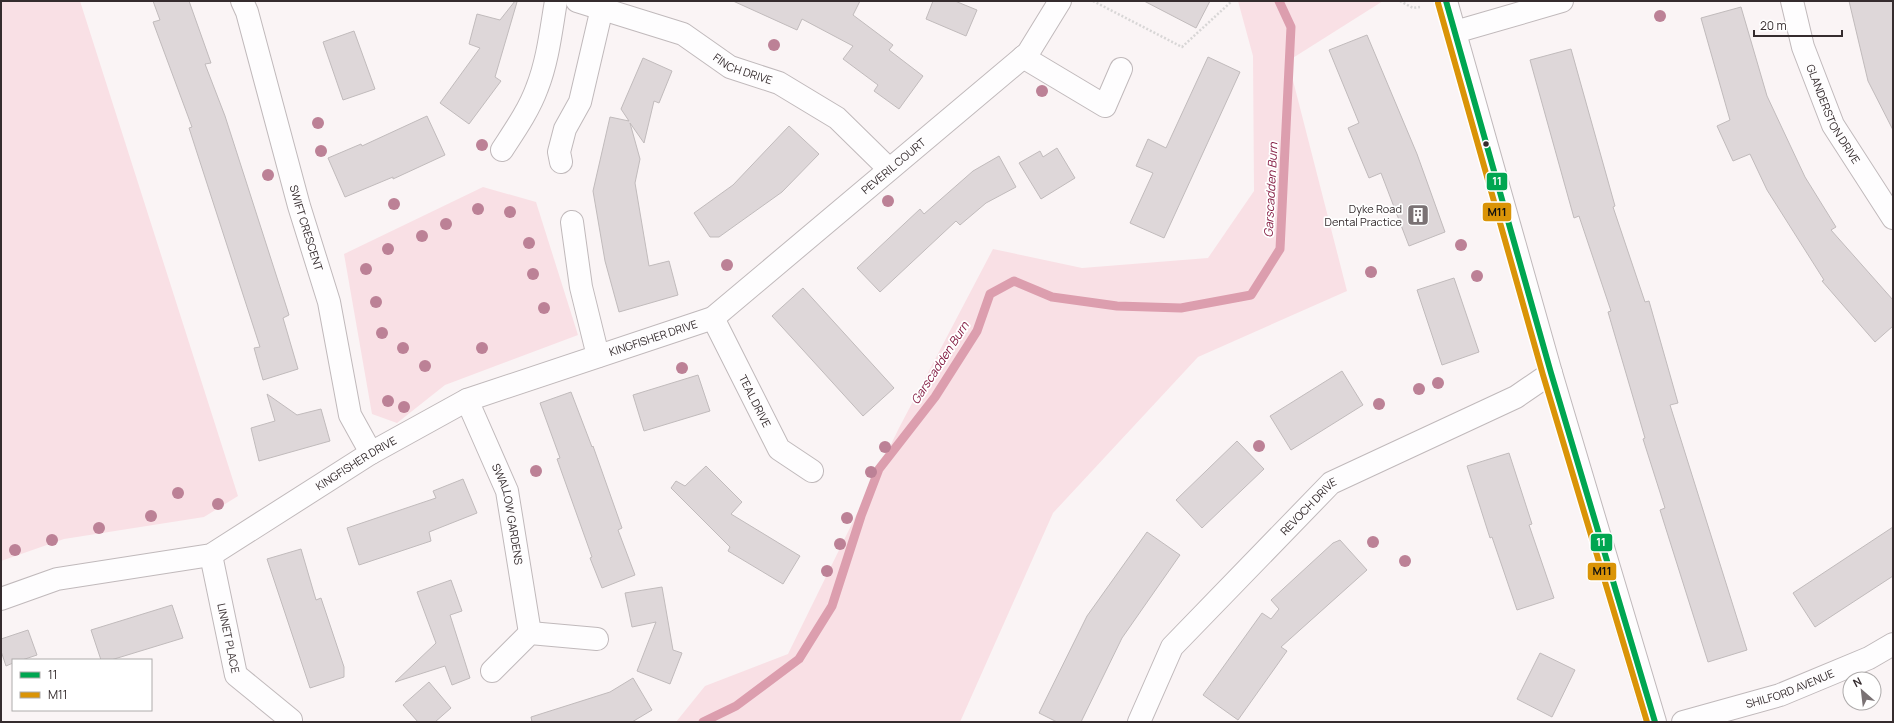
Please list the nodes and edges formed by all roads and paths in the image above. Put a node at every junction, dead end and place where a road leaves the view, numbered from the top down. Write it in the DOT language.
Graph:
graph roads {
  1 [pos="242,1"];
  2 [pos="556,1"];
  3 [pos="577,1"];
  4 [pos="1060,1"];
  5 [pos="1093,1"];
  6 [pos="1232,1"];
  7 [pos="1446,1"];
  8 [pos="1562,1"];
  9 [pos="1792,1"];
  10 [pos="602,8"];
  11 [pos="1455,32"];
  12 [pos="1023,57"];
  13 [pos="1121,69"];
  14 [pos="502,150"];
  15 [pos="561,162"];
  16 [pos="890,169"];
  17 [pos="1893,218"];
  18 [pos="572,222"];
  19 [pos="713,318"];
  20 [pos="598,356"];
  21 [pos="1551,373"];
  22 [pos="467,400"];
  23 [pos="371,453"];
  24 [pos="812,471"];
  25 [pos="211,555"];
  26 [pos="1,599"];
  27 [pos="530,633"];
  28 [pos="597,638"];
  29 [pos="1893,644"];
  30 [pos="492,671"];
  31 [pos="291,720"];
  32 [pos="1139,722"];
  33 [pos="1655,722"];
  34 [pos="1683,722"];
  1 -- 23 [label="street, SWIFT CRESCENT"];
  2 -- 14 [label="street"];
  3 -- 10 [label="street, FINCH DRIVE"];
  4 -- 12 [label="street, PEVERIL COURT"];
  5 -- 6 [label="path"];
  7 -- 11 [label="street"];
  8 -- 11 [label="street"];
  9 -- 17 [label="street, GLANDERSTON DRIVE"];
  10 -- 15 [label="street"];
  10 -- 16 [label="street, FINCH DRIVE"];
  11 -- 21 [label="street"];
  12 -- 13 [label="street"];
  12 -- 16 [label="street, PEVERIL COURT"];
  16 -- 19 [label="street, PEVERIL COURT"];
  18 -- 20 [label="street"];
  19 -- 20 [label="street, KINGFISHER DRIVE"];
  19 -- 24 [label="street, TEAL DRIVE"];
  20 -- 22 [label="street, KINGFISHER DRIVE"];
  21 -- 32 [label="street, REVOCH DRIVE"];
  21 -- 33 [label="street"];
  22 -- 23 [label="street, KINGFISHER DRIVE"];
  22 -- 27 [label="street, SWALLOW GARDENS"];
  23 -- 25 [label="street, KINGFISHER DRIVE"];
  25 -- 26 [label="street, KINGFISHER DRIVE"];
  25 -- 31 [label="street, LINNET PLACE"];
  27 -- 28 [label="street"];
  27 -- 30 [label="street"];
  29 -- 34 [label="street, SHILFORD AVENUE"];
}
